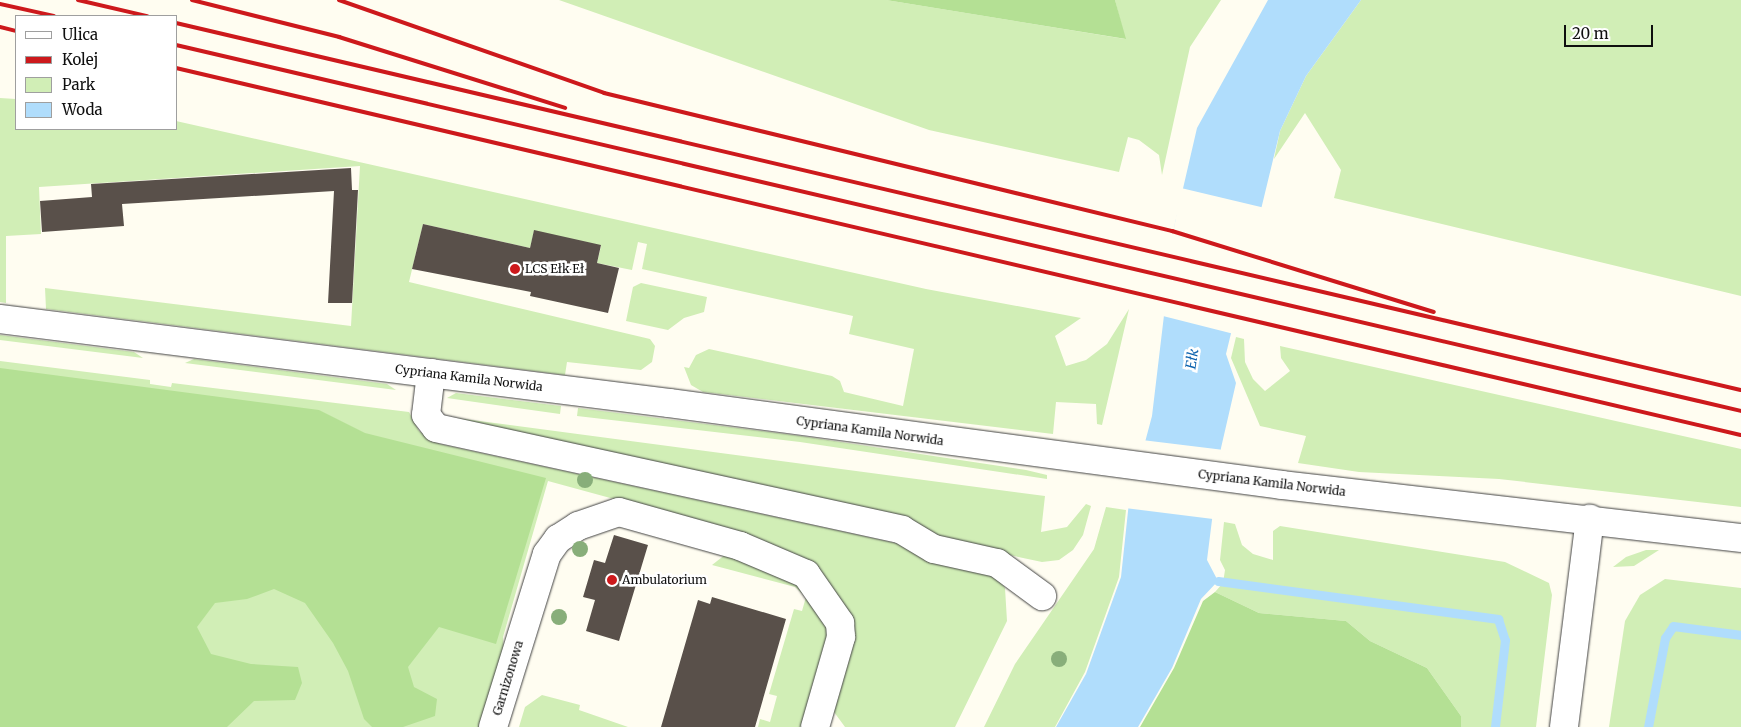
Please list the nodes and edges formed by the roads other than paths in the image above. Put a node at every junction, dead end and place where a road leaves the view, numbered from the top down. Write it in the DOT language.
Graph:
graph roads {
  1 [pos="0,319"];
  2 [pos="431,373"];
  3 [pos="1590,519"];
  4 [pos="1741,538"];
  5 [pos="1042,596"];
  6 [pos="493,727"];
  7 [pos="815,727"];
  8 [pos="1564,727"];
  1 -- 2 [label="street, Cypriana Kamila Norwida"];
  2 -- 3 [label="street, Cypriana Kamila Norwida"];
  2 -- 5 [label="street"];
  3 -- 4 [label="street, Cypriana Kamila Norwida"];
  3 -- 8 [label="street"];
  6 -- 7 [label="street, Garnizonowa"];
}
